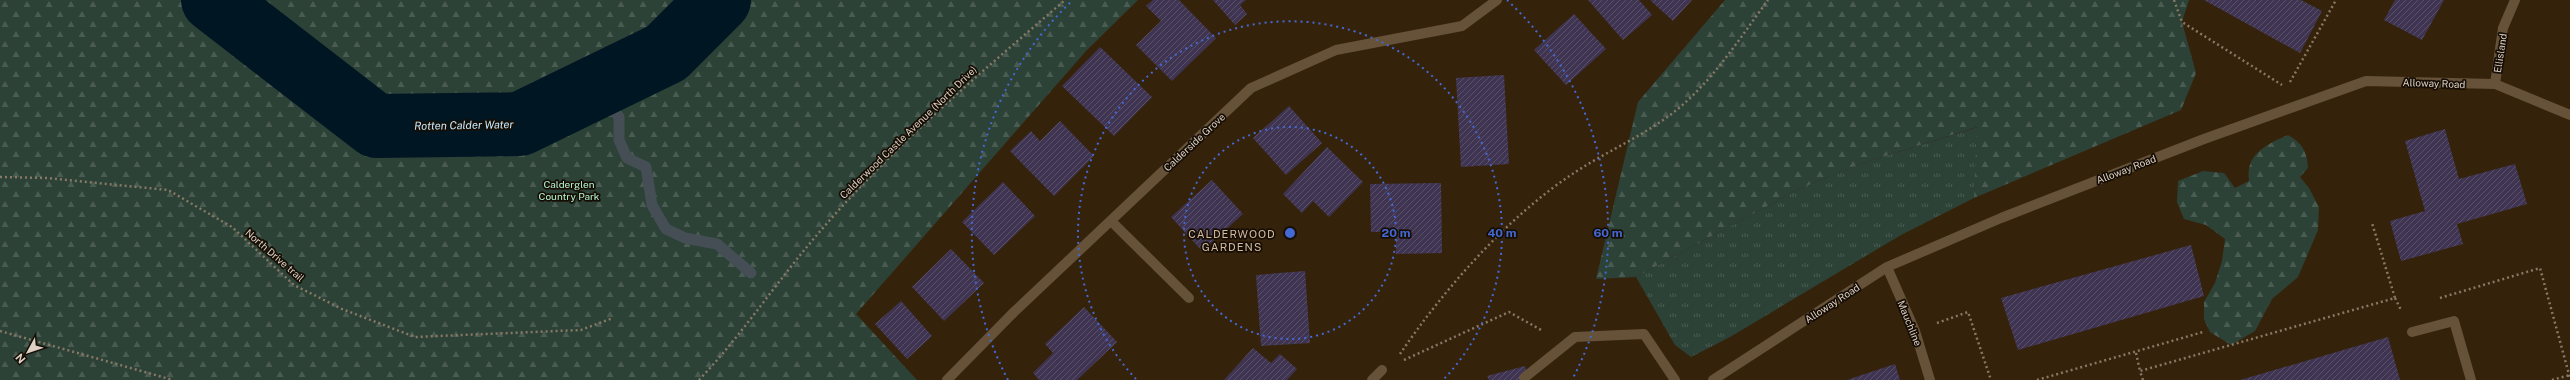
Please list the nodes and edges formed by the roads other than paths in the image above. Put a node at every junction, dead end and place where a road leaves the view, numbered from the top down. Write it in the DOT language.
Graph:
graph roads {
  1 [pos="1497,0"];
  2 [pos="2516,0"];
  3 [pos="2495,84"];
  4 [pos="2570,115"];
  5 [pos="1111,221"];
  6 [pos="1887,267"];
  7 [pos="1189,298"];
  8 [pos="2412,332"];
  9 [pos="1382,370"];
  10 [pos="1524,378"];
  11 [pos="947,380"];
  12 [pos="1372,380"];
  13 [pos="1675,380"];
  14 [pos="1713,380"];
  15 [pos="1930,380"];
  16 [pos="2471,380"];
  1 -- 5 [label="street, Calderside Grove"];
  2 -- 3 [label="street, Ellisland"];
  3 -- 4 [label="street, Alloway Road"];
  3 -- 6 [label="street, Alloway Road"];
  5 -- 7 [label="street"];
  5 -- 11 [label="street, Calderside Grove"];
  6 -- 14 [label="street, Alloway Road"];
  6 -- 15 [label="street, Mauchline"];
  8 -- 16 [label="street"];
  9 -- 12 [label="street"];
  10 -- 13 [label="street"];
}
